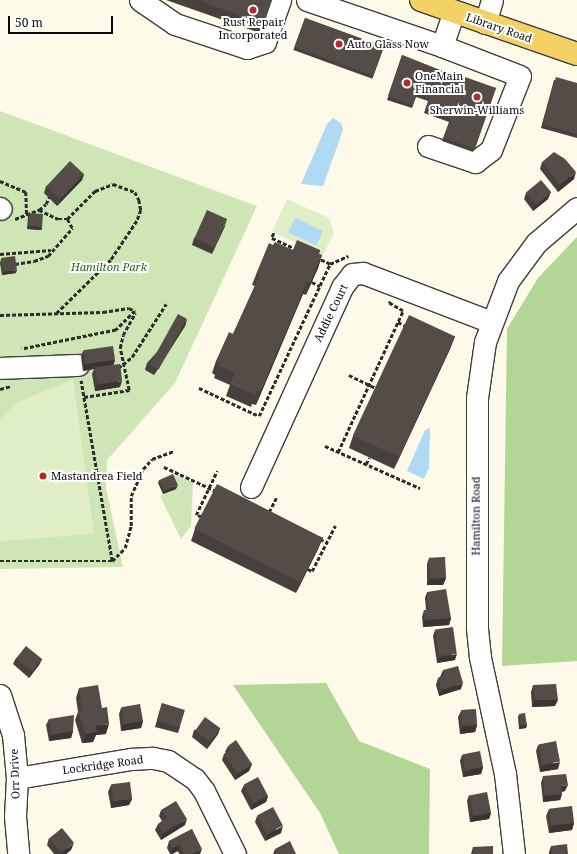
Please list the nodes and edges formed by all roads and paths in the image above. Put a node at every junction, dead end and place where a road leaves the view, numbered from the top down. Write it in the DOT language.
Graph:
graph roads {
  1 [pos="140,0"];
  2 [pos="280,0"];
  3 [pos="307,0"];
  4 [pos="421,0"];
  5 [pos="492,0"];
  6 [pos="454,12"];
  7 [pos="485,23"];
  8 [pos="442,46"];
  9 [pos="577,54"];
  10 [pos="428,146"];
  11 [pos="0,180"];
  12 [pos="49,197"];
  13 [pos="1,208"];
  14 [pos="577,208"];
  15 [pos="39,210"];
  16 [pos="26,215"];
  17 [pos="67,219"];
  18 [pos="274,233"];
  19 [pos="52,250"];
  20 [pos="0,254"];
  21 [pos="296,254"];
  22 [pos="317,259"];
  23 [pos="15,264"];
  24 [pos="394,285"];
  25 [pos="166,304"];
  26 [pos="135,311"];
  27 [pos="57,313"];
  28 [pos="0,315"];
  29 [pos="398,322"];
  30 [pos="491,322"];
  31 [pos="411,328"];
  32 [pos="18,350"];
  33 [pos="78,365"];
  34 [pos="125,365"];
  35 [pos="0,368"];
  36 [pos="110,370"];
  37 [pos="349,375"];
  38 [pos="369,385"];
  39 [pos="199,388"];
  40 [pos="376,388"];
  41 [pos="84,397"];
  42 [pos="230,398"];
  43 [pos="229,402"];
  44 [pos="324,446"];
  45 [pos="174,451"];
  46 [pos="338,452"];
  47 [pos="369,458"];
  48 [pos="366,464"];
  49 [pos="217,471"];
  50 [pos="251,486"];
  51 [pos="420,488"];
  52 [pos="276,498"];
  53 [pos="268,515"];
  54 [pos="202,517"];
  55 [pos="335,526"];
  56 [pos="0,561"];
  57 [pos="112,561"];
  58 [pos="308,569"];
  59 [pos="0,696"];
  60 [pos="17,778"];
  61 [pos="18,854"];
  62 [pos="234,854"];
  63 [pos="514,854"];
  1 -- 2 [label="street"];
  3 -- 8 [label="street"];
  4 -- 6 [label="main road, Library Road"];
  5 -- 7 [label="street"];
  6 -- 7 [label="main road, Library Road"];
  6 -- 8 [label="street"];
  7 -- 9 [label="main road, Library Road"];
  8 -- 10 [label="street"];
  11 -- 16 [label="path"];
  12 -- 15 [label="path"];
  13 -- 16 [label="path"];
  14 -- 30 [label="street, Hamilton Road"];
  15 -- 16 [label="path"];
  15 -- 17 [label="path"];
  17 -- 19 [label="path"];
  17 -- 27 [label="path"];
  18 -- 21 [label="path"];
  19 -- 20 [label="path"];
  19 -- 23 [label="path"];
  22 -- 43 [label="path"];
  24 -- 29 [label="path"];
  24 -- 30 [label="street, Addie Court"];
  24 -- 50 [label="street, Addie Court"];
  25 -- 34 [label="path"];
  26 -- 27 [label="path"];
  26 -- 32 [label="path"];
  26 -- 34 [label="path"];
  27 -- 28 [label="path"];
  29 -- 31 [label="path"];
  29 -- 38 [label="path"];
  30 -- 63 [label="street, Hamilton Road"];
  33 -- 35 [label="street"];
  33 -- 41 [label="path"];
  34 -- 36 [label="path"];
  34 -- 41 [label="path"];
  37 -- 38 [label="path"];
  38 -- 40 [label="path"];
  38 -- 46 [label="path"];
  39 -- 43 [label="path"];
  41 -- 57 [label="path"];
  42 -- 43 [label="path"];
  44 -- 46 [label="path"];
  45 -- 57 [label="path"];
  46 -- 48 [label="path"];
  47 -- 48 [label="path"];
  48 -- 51 [label="path"];
  49 -- 54 [label="path"];
  52 -- 53 [label="path"];
  55 -- 58 [label="path"];
  56 -- 57 [label="path"];
  59 -- 60 [label="street, Orr Drive"];
  60 -- 61 [label="street, Orr Drive"];
  60 -- 62 [label="street, Lockridge Road"];
}
